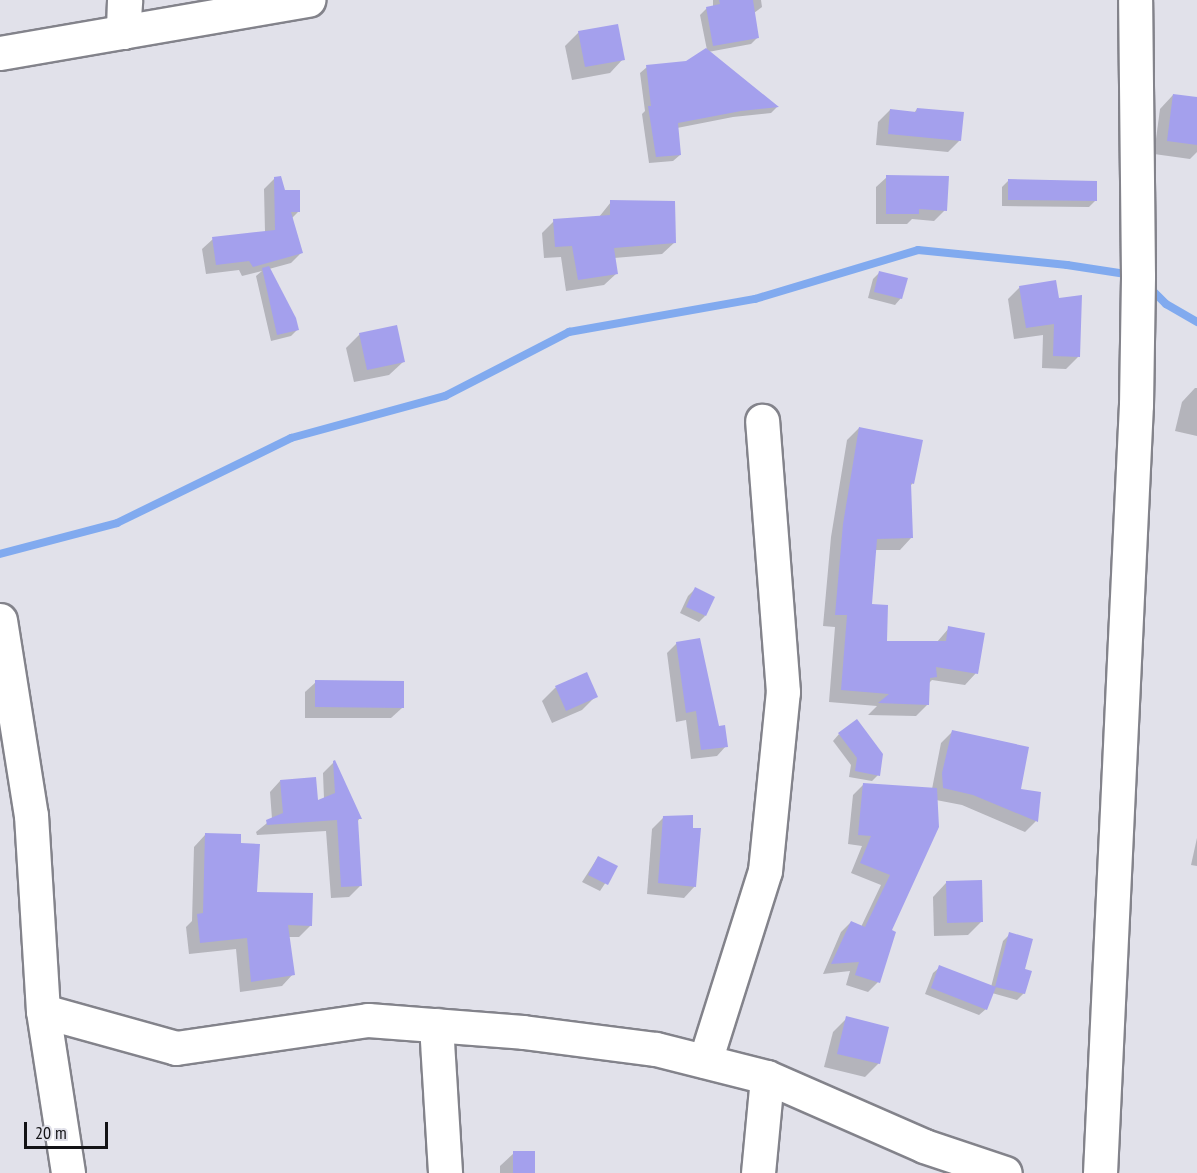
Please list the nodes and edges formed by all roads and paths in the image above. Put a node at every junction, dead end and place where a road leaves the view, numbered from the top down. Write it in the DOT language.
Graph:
graph roads {
  1 [pos="308,0"];
  2 [pos="1135,0"];
  3 [pos="124,10"];
  4 [pos="0,53"];
  5 [pos="762,421"];
  6 [pos="0,620"];
  7 [pos="43,1011"];
  8 [pos="436,1025"];
  9 [pos="705,1061"];
  10 [pos="767,1077"];
  11 [pos="68,1173"];
  12 [pos="445,1173"];
  13 [pos="758,1173"];
  14 [pos="1005,1173"];
  15 [pos="1100,1173"];
  1 -- 3 [label="street"];
  2 -- 15 [label="street"];
  3 -- 4 [label="street"];
  5 -- 9 [label="street"];
  6 -- 7 [label="street"];
  7 -- 8 [label="street"];
  7 -- 11 [label="street"];
  8 -- 9 [label="street"];
  8 -- 12 [label="street"];
  9 -- 10 [label="street"];
  10 -- 13 [label="street"];
  10 -- 14 [label="street"];
}
